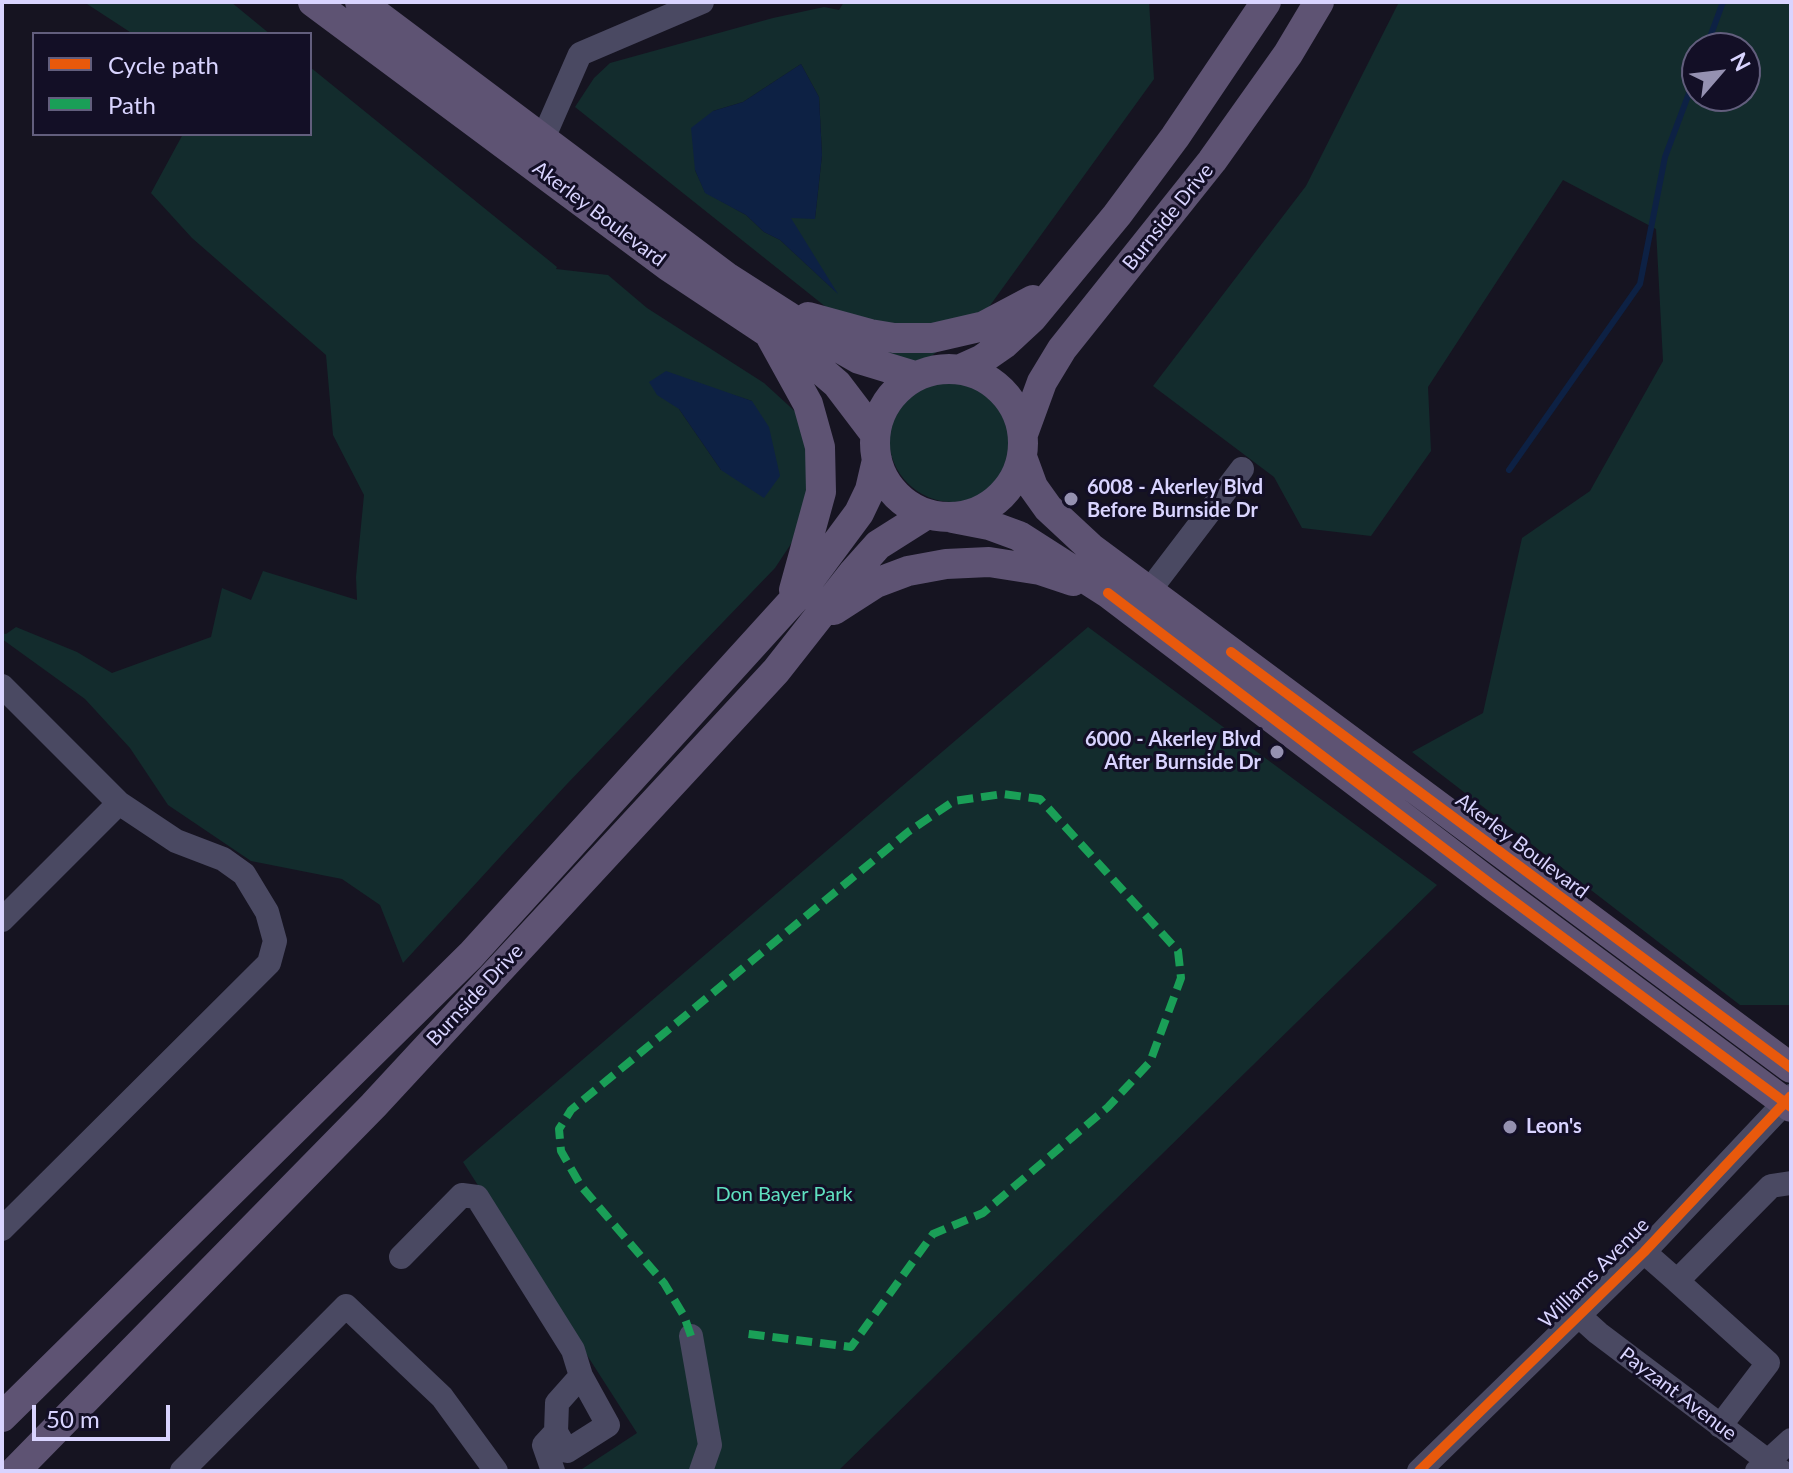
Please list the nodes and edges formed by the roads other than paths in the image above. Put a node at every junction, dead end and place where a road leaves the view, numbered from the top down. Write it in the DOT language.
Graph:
graph roads {
  1 [pos="313,2"];
  2 [pos="360,2"];
  3 [pos="702,2"];
  4 [pos="1266,2"];
  5 [pos="1319,2"];
  6 [pos="542,141"];
  7 [pos="1062,282"];
  8 [pos="773,321"];
  9 [pos="961,369"];
  10 [pos="915,376"];
  11 [pos="1023,445"];
  12 [pos="876,447"];
  13 [pos="1242,469"];
  14 [pos="940,516"];
  15 [pos="1149,591"];
  16 [pos="1108,593"];
  17 [pos="801,614"];
  18 [pos="2,686"];
  19 [pos="119,803"];
  20 [pos="2,920"];
  21 [pos="1791,1068"];
  22 [pos="1789,1102"];
  23 [pos="1791,1183"];
  24 [pos="2,1229"];
  25 [pos="1644,1252"];
  26 [pos="401,1257"];
  27 [pos="1677,1281"];
  28 [pos="1577,1314"];
  29 [pos="691,1336"];
  30 [pos="581,1376"];
  31 [pos="2,1417"];
  32 [pos="1720,1426"];
  33 [pos="556,1432"];
  34 [pos="1791,1440"];
  35 [pos="1769,1468"];
  36 [pos="15,1471"];
  37 [pos="182,1471"];
  38 [pos="496,1471"];
  39 [pos="553,1471"];
  40 [pos="701,1471"];
  41 [pos="1419,1471"];
  1 -- 8 [label="main road, Akerley Boulevard"];
  2 -- 6 [label="main road, Akerley Boulevard"];
  3 -- 6 [label="street"];
  4 -- 7 [label="main road, Burnside Drive"];
  5 -- 11 [label="main road, Burnside Drive"];
  6 -- 8 [label="main road, Akerley Boulevard"];
  7 -- 8 [label="main road"];
  7 -- 9 [label="main road, Burnside Drive"];
  8 -- 10 [label="main road, Akerley Boulevard"];
  8 -- 12 [label="main road, Akerley Boulevard"];
  8 -- 17 [label="main road"];
  9 -- 10 [label="main road"];
  9 -- 11 [label="main road"];
  10 -- 12 [label="main road"];
  11 -- 14 [label="main road"];
  11 -- 15 [label="main road, Akerley Boulevard"];
  12 -- 14 [label="main road"];
  12 -- 17 [label="main road, Burnside Drive"];
  13 -- 15 [label="street"];
  14 -- 16 [label="main road"];
  14 -- 17 [label="main road, Burnside Drive"];
  15 -- 21 [label="main road, Akerley Boulevard"];
  16 -- 17 [label="main road"];
  16 -- 22 [label="main road"];
  17 -- 31 [label="main road, Burnside Drive"];
  17 -- 36 [label="main road, Burnside Drive"];
  18 -- 19 [label="street"];
  19 -- 20 [label="street"];
  19 -- 24 [label="street"];
  22 -- 25 [label="street, Williams Avenue"];
  23 -- 27 [label="street"];
  25 -- 27 [label="street"];
  25 -- 28 [label="street, Williams Avenue"];
  26 -- 30 [label="street"];
  27 -- 32 [label="street"];
  28 -- 32 [label="street, Payzant Avenue"];
  28 -- 41 [label="street, Williams Avenue"];
  29 -- 40 [label="street"];
  30 -- 33 [label="street"];
  30 -- 33 [label="street"];
  32 -- 35 [label="street, Payzant Avenue"];
  33 -- 39 [label="street"];
  34 -- 35 [label="street"];
  37 -- 38 [label="street"];
}
